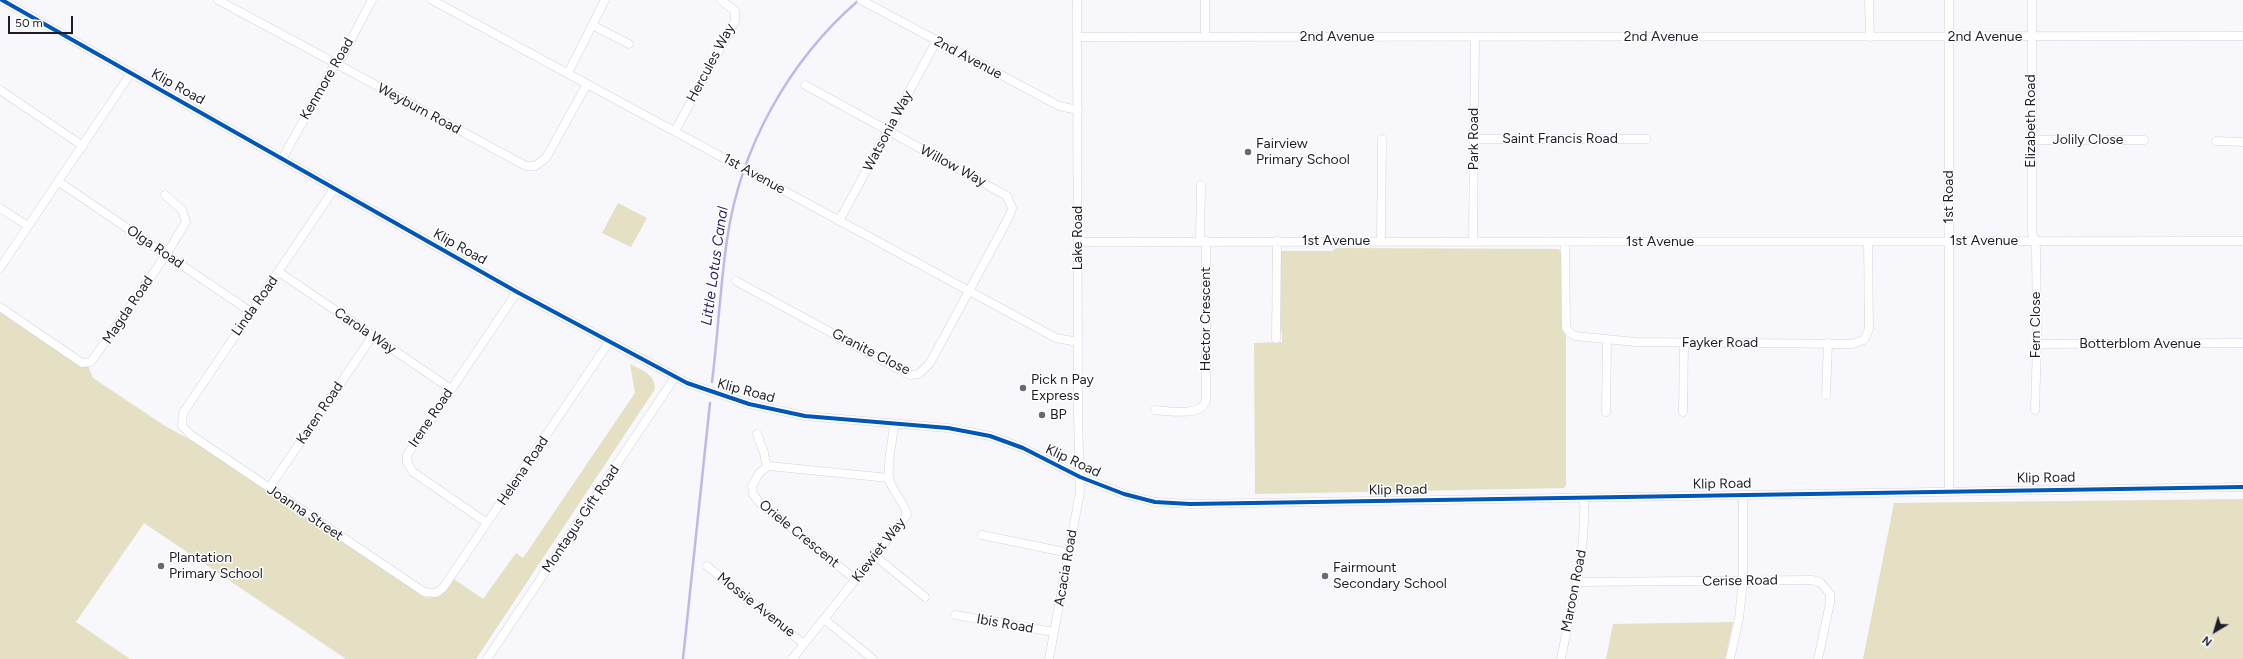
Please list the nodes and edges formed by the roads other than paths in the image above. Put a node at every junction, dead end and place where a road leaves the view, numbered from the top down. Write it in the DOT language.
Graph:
graph roads {
  1 [pos="2,0"];
  2 [pos="218,0"];
  3 [pos="372,0"];
  4 [pos="432,0"];
  5 [pos="605,0"];
  6 [pos="721,0"];
  7 [pos="1077,0"];
  8 [pos="1205,0"];
  9 [pos="1870,0"];
  10 [pos="1949,0"];
  11 [pos="2032,0"];
  12 [pos="864,2"];
  13 [pos="592,25"];
  14 [pos="2031,36"];
  15 [pos="2243,36"];
  16 [pos="1078,37"];
  17 [pos="1205,37"];
  18 [pos="1475,37"];
  19 [pos="1870,37"];
  20 [pos="1949,37"];
  21 [pos="937,40"];
  22 [pos="629,44"];
  23 [pos="335,64"];
  24 [pos="131,73"];
  25 [pos="568,73"];
  26 [pos="587,84"];
  27 [pos="804,85"];
  28 [pos="0,90"];
  29 [pos="1078,110"];
  30 [pos="675,131"];
  31 [pos="888,131"];
  32 [pos="1382,138"];
  33 [pos="1474,139"];
  34 [pos="1646,139"];
  35 [pos="2032,140"];
  36 [pos="2144,140"];
  37 [pos="2216,141"];
  38 [pos="2243,142"];
  39 [pos="83,146"];
  40 [pos="282,159"];
  41 [pos="59,182"];
  42 [pos="1201,185"];
  43 [pos="334,188"];
  44 [pos="165,195"];
  45 [pos="0,208"];
  46 [pos="839,221"];
  47 [pos="28,226"];
  48 [pos="1473,240"];
  49 [pos="1203,241"];
  50 [pos="1276,241"];
  51 [pos="1381,241"];
  52 [pos="1948,241"];
  53 [pos="2034,241"];
  54 [pos="2243,241"];
  55 [pos="1078,242"];
  56 [pos="1565,242"];
  57 [pos="1868,242"];
  58 [pos="166,255"];
  59 [pos="0,268"];
  60 [pos="279,272"];
  61 [pos="736,281"];
  62 [pos="969,290"];
  63 [pos="517,292"];
  64 [pos="0,307"];
  65 [pos="251,312"];
  66 [pos="372,337"];
  67 [pos="1276,339"];
  68 [pos="1607,340"];
  69 [pos="609,342"];
  70 [pos="1078,342"];
  71 [pos="1684,343"];
  72 [pos="1828,343"];
  73 [pos="2243,343"];
  74 [pos="2037,344"];
  75 [pos="675,378"];
  76 [pos="451,389"];
  77 [pos="1826,395"];
  78 [pos="1155,410"];
  79 [pos="2035,410"];
  80 [pos="1606,412"];
  81 [pos="1683,412"];
  82 [pos="894,424"];
  83 [pos="182,426"];
  84 [pos="757,434"];
  85 [pos="767,468"];
  86 [pos="1080,477"];
  87 [pos="889,478"];
  88 [pos="2243,487"];
  89 [pos="269,488"];
  90 [pos="1949,490"];
  91 [pos="1743,495"];
  92 [pos="1584,498"];
  93 [pos="487,523"];
  94 [pos="982,534"];
  95 [pos="1069,553"];
  96 [pos="875,556"];
  97 [pos="707,566"];
  98 [pos="856,580"];
  99 [pos="1578,582"];
  100 [pos="1743,582"];
  101 [pos="432,594"];
  102 [pos="925,597"];
  103 [pos="955,615"];
  104 [pos="824,619"];
  105 [pos="1054,632"];
  106 [pos="804,644"];
  107 [pos="487,659"];
  108 [pos="792,659"];
  109 [pos="873,659"];
  110 [pos="1049,659"];
  111 [pos="1561,659"];
  112 [pos="1730,659"];
  113 [pos="1818,659"];
  1 -- 24 [label="street, Klip Road"];
  2 -- 23 [label="street, Weyburn Road"];
  3 -- 23 [label="street, Kenmore Road"];
  4 -- 25 [label="street, 1st Avenue"];
  5 -- 13 [label="street"];
  6 -- 30 [label="street, Hercules Way"];
  7 -- 16 [label="street, Lake Road"];
  8 -- 17 [label="street"];
  9 -- 19 [label="street"];
  10 -- 20 [label="street, 1st Road"];
  11 -- 14 [label="street, Elizabeth Road"];
  12 -- 21 [label="street, 2nd Avenue"];
  13 -- 22 [label="street"];
  13 -- 25 [label="street"];
  14 -- 15 [label="street, 2nd Avenue"];
  14 -- 20 [label="street, 2nd Avenue"];
  14 -- 35 [label="street, Elizabeth Road"];
  16 -- 17 [label="street, 2nd Avenue"];
  16 -- 29 [label="street, Lake Road"];
  17 -- 18 [label="street, 2nd Avenue"];
  18 -- 19 [label="street, 2nd Avenue"];
  18 -- 33 [label="street, Park Road"];
  19 -- 20 [label="street, 2nd Avenue"];
  20 -- 52 [label="street, 1st Road"];
  21 -- 29 [label="street, 2nd Avenue"];
  21 -- 31 [label="street, Watsonia Way"];
  23 -- 26 [label="street, Weyburn Road"];
  23 -- 40 [label="street, Kenmore Road"];
  24 -- 39 [label="street"];
  24 -- 40 [label="street, Klip Road"];
  25 -- 26 [label="street, 1st Avenue"];
  26 -- 30 [label="street, 1st Avenue"];
  27 -- 31 [label="street, Willow Way"];
  28 -- 39 [label="street"];
  29 -- 55 [label="street, Lake Road"];
  30 -- 46 [label="street, 1st Avenue"];
  31 -- 46 [label="street, Watsonia Way"];
  31 -- 62 [label="street, Willow Way"];
  32 -- 51 [label="street"];
  33 -- 34 [label="street, Saint Francis Road"];
  33 -- 48 [label="street, Park Road"];
  35 -- 36 [label="street, Jolily Close"];
  35 -- 53 [label="street, Elizabeth Road"];
  37 -- 38 [label="street"];
  39 -- 41 [label="street"];
  40 -- 43 [label="street, Klip Road"];
  41 -- 47 [label="street"];
  41 -- 58 [label="street, Olga Road"];
  42 -- 49 [label="street, Hector Crescent"];
  43 -- 60 [label="street, Linda Road"];
  43 -- 63 [label="street, Klip Road"];
  44 -- 58 [label="street, Magda Road"];
  45 -- 47 [label="street"];
  46 -- 62 [label="street, 1st Avenue"];
  47 -- 59 [label="street"];
  48 -- 51 [label="street, 1st Avenue"];
  48 -- 56 [label="street, 1st Avenue"];
  49 -- 50 [label="street, 1st Avenue"];
  49 -- 55 [label="street, 1st Avenue"];
  49 -- 78 [label="street, Hector Crescent"];
  50 -- 51 [label="street, 1st Avenue"];
  50 -- 67 [label="street"];
  52 -- 53 [label="street, 1st Avenue"];
  52 -- 57 [label="street, 1st Avenue"];
  52 -- 90 [label="street, 1st Road"];
  53 -- 54 [label="street, 1st Avenue"];
  53 -- 74 [label="street, Fern Close"];
  55 -- 70 [label="street, Lake Road"];
  56 -- 57 [label="street, 1st Avenue"];
  56 -- 68 [label="street, Fayker Road"];
  57 -- 72 [label="street, Fayker Road"];
  58 -- 64 [label="street, Magda Road"];
  58 -- 65 [label="street, Olga Road"];
  60 -- 65 [label="street, Linda Road"];
  60 -- 66 [label="street, Carola Way"];
  61 -- 62 [label="street, Granite Close"];
  62 -- 70 [label="street, 1st Avenue"];
  63 -- 69 [label="street, Klip Road"];
  63 -- 76 [label="street, Irene Road"];
  65 -- 83 [label="street, Linda Road"];
  66 -- 76 [label="street, Carola Way"];
  66 -- 89 [label="street, Karen Road"];
  68 -- 71 [label="street, Fayker Road"];
  68 -- 80 [label="street"];
  69 -- 75 [label="street, Klip Road"];
  69 -- 93 [label="street, Helena Road"];
  70 -- 86 [label="street, Lake Road"];
  71 -- 72 [label="street, Fayker Road"];
  71 -- 81 [label="street"];
  72 -- 77 [label="street"];
  73 -- 74 [label="street, Botterblom Avenue"];
  74 -- 79 [label="street, Fern Close"];
  75 -- 82 [label="street, Klip Road"];
  75 -- 107 [label="street, Montagus Gift Road"];
  76 -- 93 [label="street, Irene Road"];
  82 -- 86 [label="street, Klip Road"];
  82 -- 87 [label="street, Kiewiet Way"];
  83 -- 89 [label="street, Joanna Street"];
  84 -- 85 [label="street"];
  85 -- 87 [label="street"];
  85 -- 98 [label="street, Oriele Crescent"];
  86 -- 92 [label="street, Klip Road"];
  86 -- 95 [label="street, Acacia Road"];
  87 -- 96 [label="street, Kiewiet Way"];
  88 -- 90 [label="street, Klip Road"];
  89 -- 101 [label="street, Joanna Street"];
  90 -- 91 [label="street, Klip Road"];
  91 -- 92 [label="street, Klip Road"];
  91 -- 100 [label="street"];
  92 -- 99 [label="street, Maroon Road"];
  93 -- 101 [label="street, Helena Road"];
  94 -- 95 [label="street"];
  95 -- 105 [label="street, Acacia Road"];
  96 -- 98 [label="street, Kiewiet Way"];
  96 -- 102 [label="street"];
  97 -- 106 [label="street, Mossie Avenue"];
  98 -- 104 [label="street, Kiewiet Way"];
  99 -- 100 [label="street, Cerise Road"];
  99 -- 111 [label="street, Maroon Road"];
  100 -- 112 [label="street"];
  100 -- 113 [label="street, Cerise Road"];
  103 -- 105 [label="street, Ibis Road"];
  104 -- 106 [label="street, Kiewiet Way"];
  104 -- 109 [label="street"];
  105 -- 110 [label="street, Acacia Road"];
  106 -- 108 [label="street, Kiewiet Way"];
}
